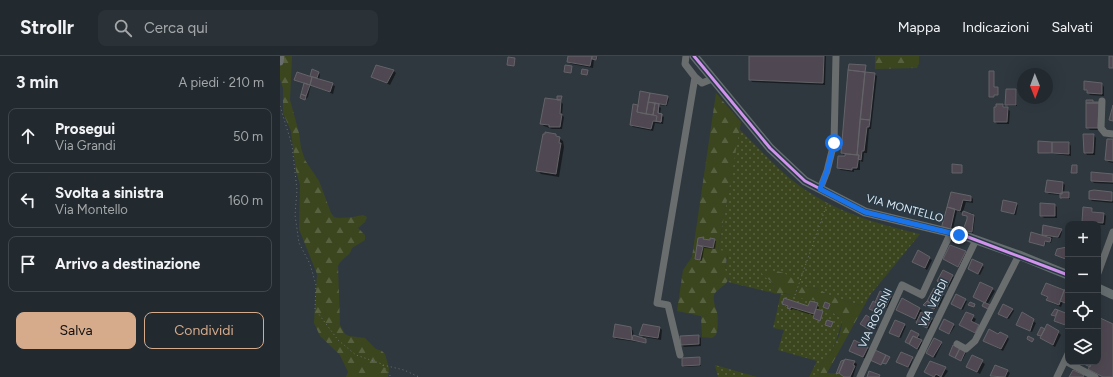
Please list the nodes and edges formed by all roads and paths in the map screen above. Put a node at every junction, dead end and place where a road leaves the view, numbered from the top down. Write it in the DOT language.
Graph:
graph roads {
  1 [pos="281,56"];
  2 [pos="686,56"];
  3 [pos="694,56"];
  4 [pos="836,56"];
  5 [pos="280,62"];
  6 [pos="695,77"];
  7 [pos="712,79"];
  8 [pos="1102,101"];
  9 [pos="280,106"];
  10 [pos="1113,134"];
  11 [pos="820,189"];
  12 [pos="830,194"];
  13 [pos="951,232"];
  14 [pos="1113,232"];
  15 [pos="976,240"];
  16 [pos="1019,255"];
  17 [pos="1101,265"];
  18 [pos="1065,274"];
  19 [pos="1101,289"];
  20 [pos="795,295"];
  21 [pos="1113,295"];
  22 [pos="957,344"];
  23 [pos="680,355"];
  24 [pos="1065,362"];
  25 [pos="382,364"];
  26 [pos="1077,365"];
  27 [pos="910,376"];
  28 [pos="391,377"];
  29 [pos="418,377"];
  30 [pos="860,377"];
  31 [pos="1058,377"];
  32 [pos="1095,377"];
  1 -- 5 [label="street"];
  2 -- 6 [label="street"];
  3 -- 7 [label="main road, VIA MONTELLO"];
  4 -- 11 [label="street"];
  6 -- 7 [label="street"];
  6 -- 23 [label="street"];
  7 -- 11 [label="main road, VIA MONTELLO"];
  8 -- 10 [label="street"];
  9 -- 25 [label="path"];
  11 -- 12 [label="main road, VIA MONTELLO"];
  12 -- 13 [label="main road, VIA MONTELLO"];
  12 -- 20 [label="path"];
  13 -- 15 [label="main road, VIA MONTELLO"];
  13 -- 30 [label="street, VIA ROSSINI"];
  14 -- 17 [label="street"];
  15 -- 16 [label="main road, VIA MONTELLO"];
  15 -- 27 [label="street, VIA VERDI"];
  16 -- 18 [label="main road, VIA MONTELLO"];
  16 -- 22 [label="street"];
  19 -- 21 [label="main road"];
  24 -- 31 [label="street"];
  25 -- 28 [label="path"];
  25 -- 29 [label="path"];
  26 -- 32 [label="street"];
}
